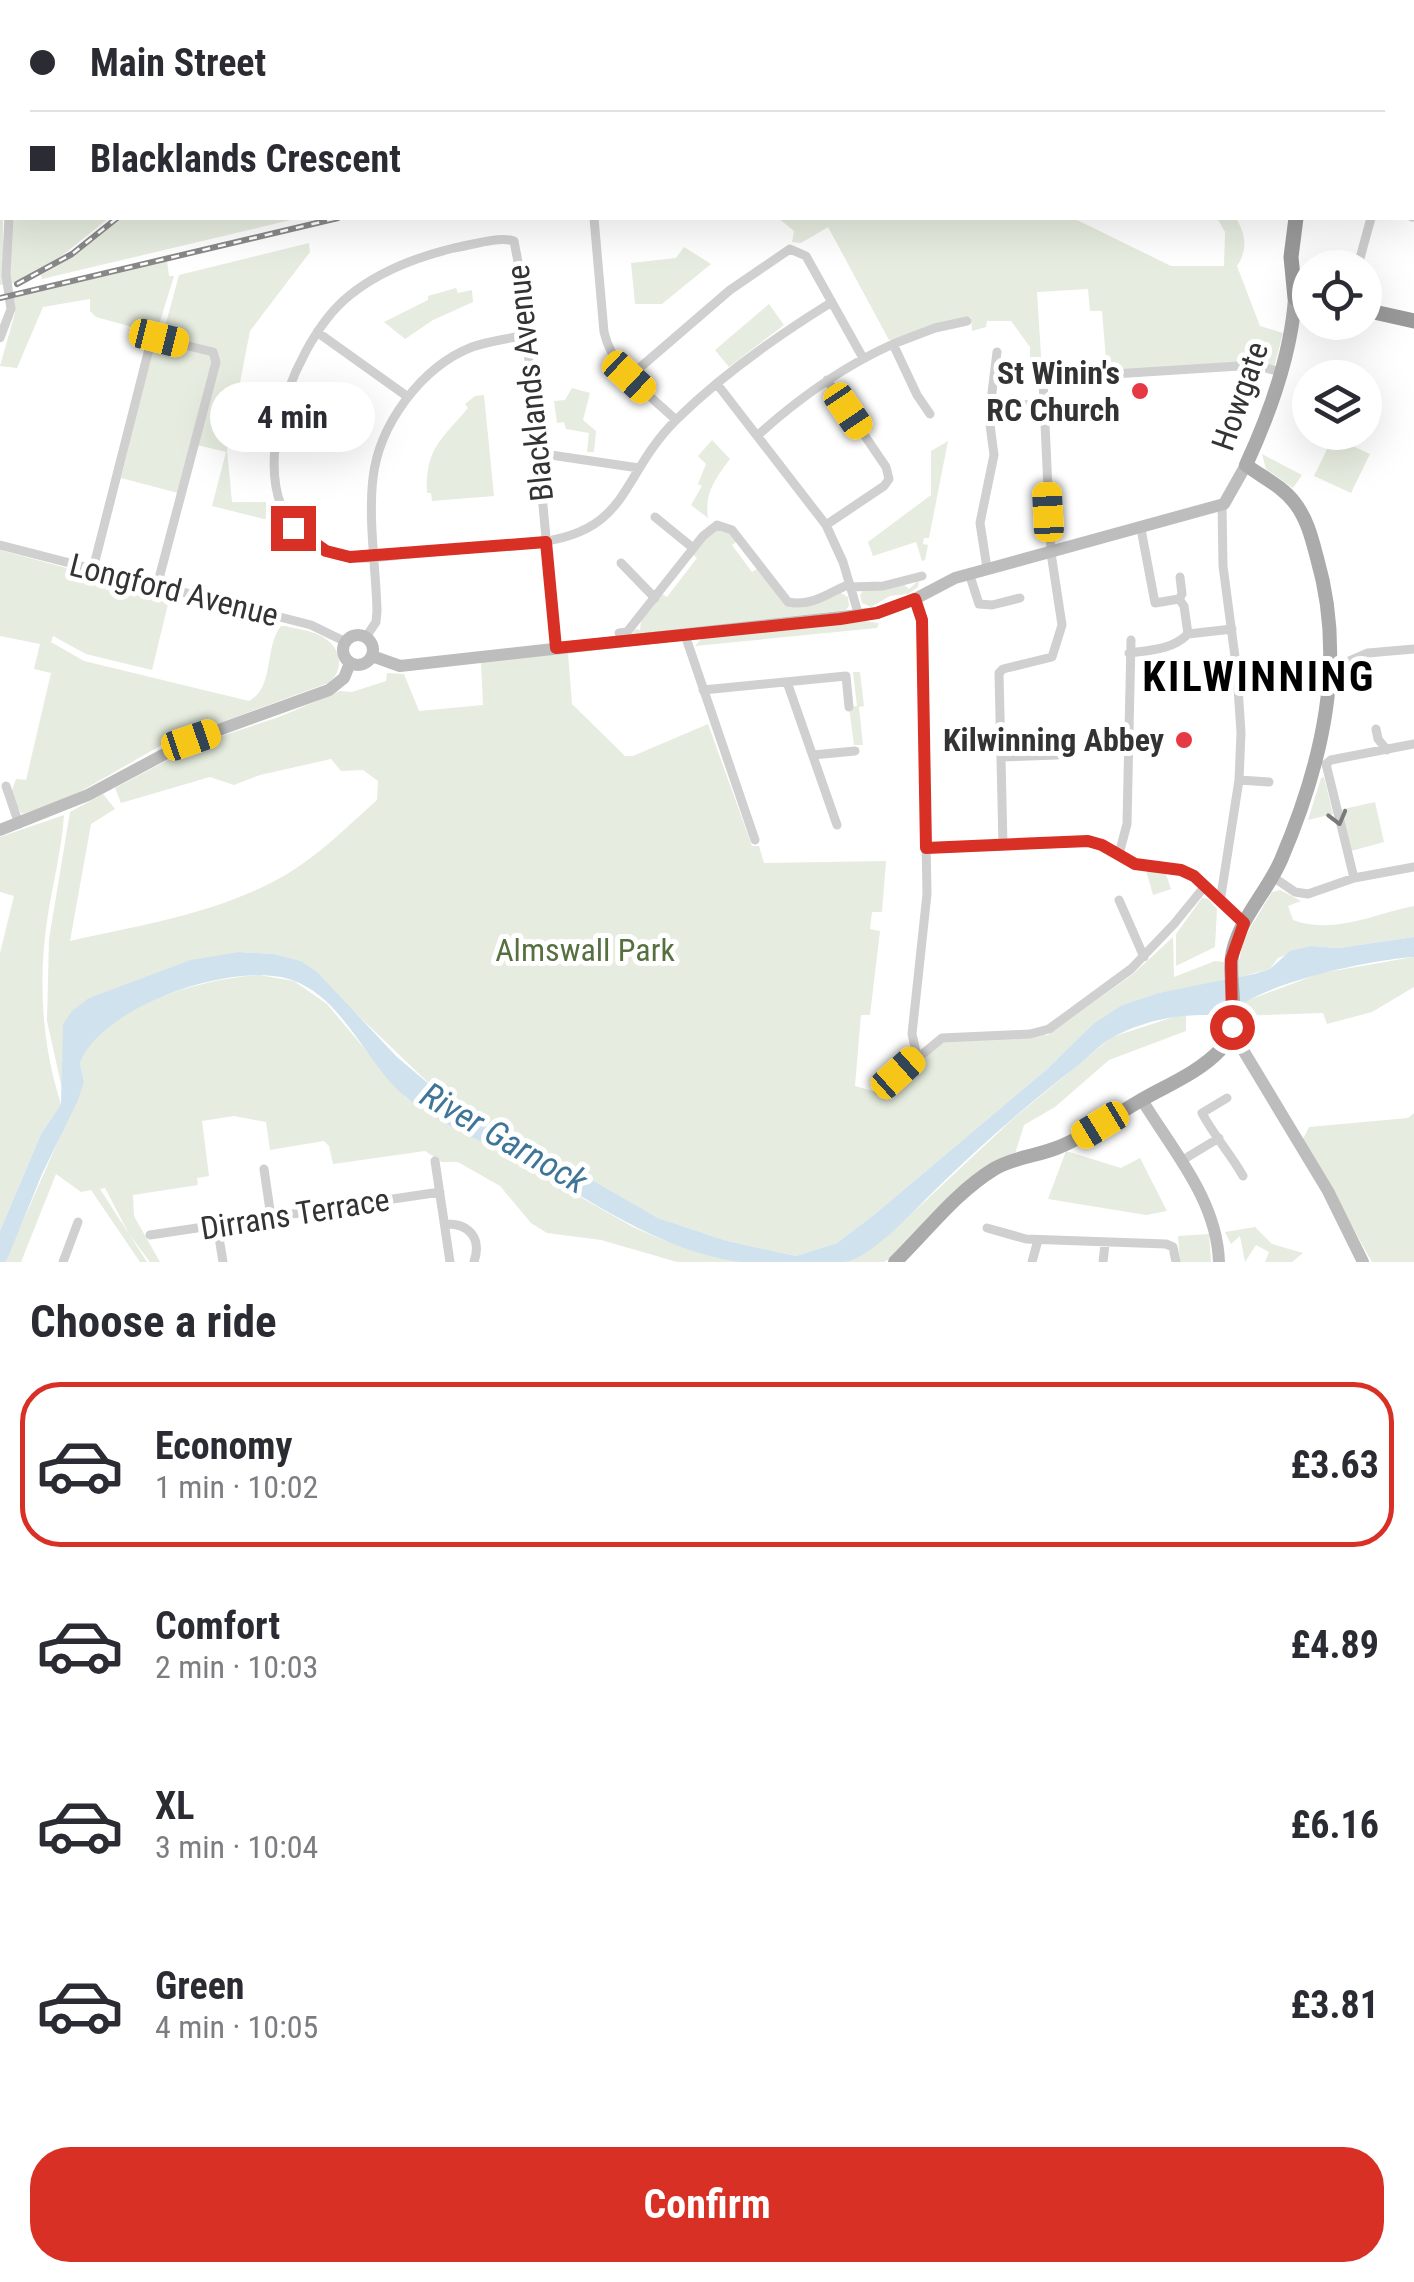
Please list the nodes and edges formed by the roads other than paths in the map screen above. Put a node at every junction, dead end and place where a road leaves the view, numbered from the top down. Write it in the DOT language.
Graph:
graph roads {
  1 [pos="9,220"];
  2 [pos="594,220"];
  3 [pos="1296,220"];
  4 [pos="1370,220"];
  5 [pos="1292,250"];
  6 [pos="1362,250"];
  7 [pos="832,302"];
  8 [pos="1382,314"];
  9 [pos="1414,321"];
  10 [pos="966,322"];
  11 [pos="1292,322"];
  12 [pos="317,332"];
  13 [pos="525,335"];
  14 [pos="0,338"];
  15 [pos="893,344"];
  16 [pos="998,352"];
  17 [pos="863,358"];
  18 [pos="1280,372"];
  19 [pos="629,377"];
  20 [pos="827,380"];
  21 [pos="717,384"];
  22 [pos="408,397"];
  23 [pos="990,404"];
  24 [pos="1042,406"];
  25 [pos="930,414"];
  26 [pos="676,420"];
  27 [pos="758,434"];
  28 [pos="537,453"];
  29 [pos="1246,465"];
  30 [pos="640,468"];
  31 [pos="1222,504"];
  32 [pos="655,517"];
  33 [pos="826,525"];
  34 [pos="1142,529"];
  35 [pos="546,542"];
  36 [pos="0,545"];
  37 [pos="693,548"];
  38 [pos="1051,553"];
  39 [pos="376,558"];
  40 [pos="621,563"];
  41 [pos="987,568"];
  42 [pos="93,569"];
  43 [pos="969,573"];
  44 [pos="922,576"];
  45 [pos="1180,577"];
  46 [pos="157,586"];
  47 [pos="851,586"];
  48 [pos="655,598"];
  49 [pos="1020,598"];
  50 [pos="915,599"];
  51 [pos="1180,600"];
  52 [pos="858,616"];
  53 [pos="1232,629"];
  54 [pos="619,632"];
  55 [pos="1188,634"];
  56 [pos="686,635"];
  57 [pos="366,637"];
  58 [pos="1131,640"];
  59 [pos="346,642"];
  60 [pos="556,648"];
  61 [pos="1414,650"];
  62 [pos="1129,653"];
  63 [pos="372,656"];
  64 [pos="350,662"];
  65 [pos="1340,665"];
  66 [pos="787,682"];
  67 [pos="703,690"];
  68 [pos="849,707"];
  69 [pos="1376,728"];
  70 [pos="1414,744"];
  71 [pos="855,750"];
  72 [pos="1387,750"];
  73 [pos="1058,755"];
  74 [pos="812,756"];
  75 [pos="1001,757"];
  76 [pos="1239,780"];
  77 [pos="1269,782"];
  78 [pos="6,786"];
  79 [pos="19,824"];
  80 [pos="837,826"];
  81 [pos="0,830"];
  82 [pos="755,840"];
  83 [pos="1003,845"];
  84 [pos="926,848"];
  85 [pos="1119,854"];
  86 [pos="1414,866"];
  87 [pos="1273,877"];
  88 [pos="1354,878"];
  89 [pos="1223,880"];
  90 [pos="1204,886"];
  91 [pos="1119,900"];
  92 [pos="1220,902"];
  93 [pos="1244,923"];
  94 [pos="1144,957"];
  95 [pos="1230,1037"];
  96 [pos="917,1056"];
  97 [pos="878,1090"];
  98 [pos="1228,1098"];
  99 [pos="1142,1100"];
  100 [pos="1219,1138"];
  101 [pos="435,1161"];
  102 [pos="1181,1162"];
  103 [pos="264,1170"];
  104 [pos="1244,1176"];
  105 [pos="440,1192"];
  106 [pos="271,1217"];
  107 [pos="78,1222"];
  108 [pos="445,1224"];
  109 [pos="217,1225"];
  110 [pos="987,1228"];
  111 [pos="150,1235"];
  112 [pos="1038,1240"];
  113 [pos="1104,1244"];
  114 [pos="64,1262"];
  115 [pos="223,1262"];
  116 [pos="450,1262"];
  117 [pos="474,1262"];
  118 [pos="894,1262"];
  119 [pos="1032,1262"];
  120 [pos="1104,1262"];
  121 [pos="1176,1262"];
  122 [pos="1219,1262"];
  123 [pos="1364,1262"];
  1 -- 14 [label="street"];
  2 -- 19 [label="street"];
  3 -- 5 [label="highway"];
  4 -- 6 [label="street"];
  7 -- 17 [label="street"];
  7 -- 19 [label="street"];
  7 -- 21 [label="street"];
  8 -- 9 [label="highway"];
  10 -- 15 [label="street"];
  11 -- 18 [label="main road, Howgate"];
  12 -- 13 [label="street, Blacklands Avenue"];
  12 -- 22 [label="street"];
  12 -- 39 [label="street"];
  13 -- 22 [label="street"];
  13 -- 28 [label="street, Blacklands Avenue"];
  15 -- 17 [label="street"];
  15 -- 25 [label="street"];
  16 -- 23 [label="street"];
  17 -- 20 [label="street"];
  18 -- 24 [label="street"];
  18 -- 29 [label="main road, Howgate"];
  19 -- 26 [label="street"];
  20 -- 27 [label="street"];
  20 -- 33 [label="street"];
  21 -- 26 [label="street"];
  21 -- 27 [label="street"];
  22 -- 39 [label="street"];
  23 -- 24 [label="street"];
  23 -- 41 [label="street"];
  24 -- 38 [label="street"];
  26 -- 30 [label="street"];
  27 -- 33 [label="street"];
  28 -- 30 [label="street"];
  28 -- 35 [label="street, Blacklands Avenue"];
  29 -- 31 [label="main road, Howgate"];
  29 -- 87 [label="main road"];
  30 -- 35 [label="street"];
  31 -- 34 [label="main road"];
  31 -- 53 [label="street"];
  32 -- 37 [label="street"];
  33 -- 47 [label="street"];
  34 -- 38 [label="main road"];
  34 -- 51 [label="street"];
  35 -- 39 [label="street"];
  35 -- 60 [label="street, Blacklands Avenue"];
  36 -- 42 [label="street, Longford Avenue"];
  37 -- 47 [label="street"];
  37 -- 48 [label="street"];
  38 -- 41 [label="main road"];
  38 -- 75 [label="street"];
  39 -- 57 [label="street"];
  40 -- 48 [label="street"];
  41 -- 43 [label="main road"];
  42 -- 46 [label="street, Longford Avenue"];
  42 -- 46 [label="street"];
  43 -- 49 [label="street"];
  43 -- 50 [label="main road"];
  44 -- 47 [label="street"];
  45 -- 51 [label="street"];
  46 -- 59 [label="street, Longford Avenue"];
  47 -- 52 [label="street"];
  48 -- 54 [label="street"];
  50 -- 52 [label="main road"];
  50 -- 84 [label="street"];
  51 -- 55 [label="street"];
  52 -- 56 [label="main road"];
  53 -- 55 [label="street"];
  53 -- 76 [label="street"];
  55 -- 62 [label="street"];
  56 -- 60 [label="main road"];
  56 -- 67 [label="street"];
  57 -- 59 [label="main road"];
  57 -- 63 [label="main road"];
  58 -- 62 [label="street"];
  59 -- 64 [label="main road"];
  60 -- 63 [label="main road"];
  61 -- 65 [label="street"];
  62 -- 85 [label="street"];
  63 -- 64 [label="main road"];
  64 -- 79 [label="main road"];
  66 -- 67 [label="street"];
  66 -- 68 [label="street"];
  66 -- 74 [label="street"];
  67 -- 82 [label="street"];
  69 -- 72 [label="street"];
  70 -- 72 [label="street"];
  71 -- 74 [label="street"];
  72 -- 88 [label="street, one-way"];
  73 -- 75 [label="street"];
  74 -- 80 [label="street"];
  75 -- 83 [label="street"];
  76 -- 77 [label="street"];
  76 -- 89 [label="street"];
  78 -- 79 [label="street"];
  79 -- 81 [label="main road"];
  83 -- 84 [label="street"];
  83 -- 85 [label="street"];
  84 -- 96 [label="street"];
  85 -- 90 [label="street"];
  86 -- 88 [label="street"];
  87 -- 88 [label="street"];
  87 -- 93 [label="main road"];
  89 -- 90 [label="street"];
  89 -- 92 [label="street"];
  90 -- 92 [label="street"];
  90 -- 94 [label="street"];
  91 -- 94 [label="street"];
  92 -- 93 [label="street"];
  93 -- 95 [label="main road"];
  94 -- 96 [label="street"];
  95 -- 99 [label="main road"];
  95 -- 123 [label="main road"];
  96 -- 97 [label="street"];
  98 -- 100 [label="street"];
  99 -- 102 [label="main road"];
  99 -- 118 [label="main road"];
  100 -- 102 [label="street"];
  100 -- 104 [label="street"];
  101 -- 105 [label="street"];
  102 -- 122 [label="main road"];
  103 -- 106 [label="street"];
  105 -- 106 [label="street, Dirrans Terrace"];
  105 -- 108 [label="street"];
  106 -- 109 [label="street, Dirrans Terrace"];
  107 -- 114 [label="street"];
  108 -- 116 [label="street"];
  108 -- 117 [label="street"];
  109 -- 111 [label="street, Dirrans Terrace"];
  109 -- 115 [label="street"];
  110 -- 112 [label="street"];
  112 -- 113 [label="street"];
  112 -- 119 [label="street"];
  113 -- 120 [label="street"];
  113 -- 121 [label="street"];
}
